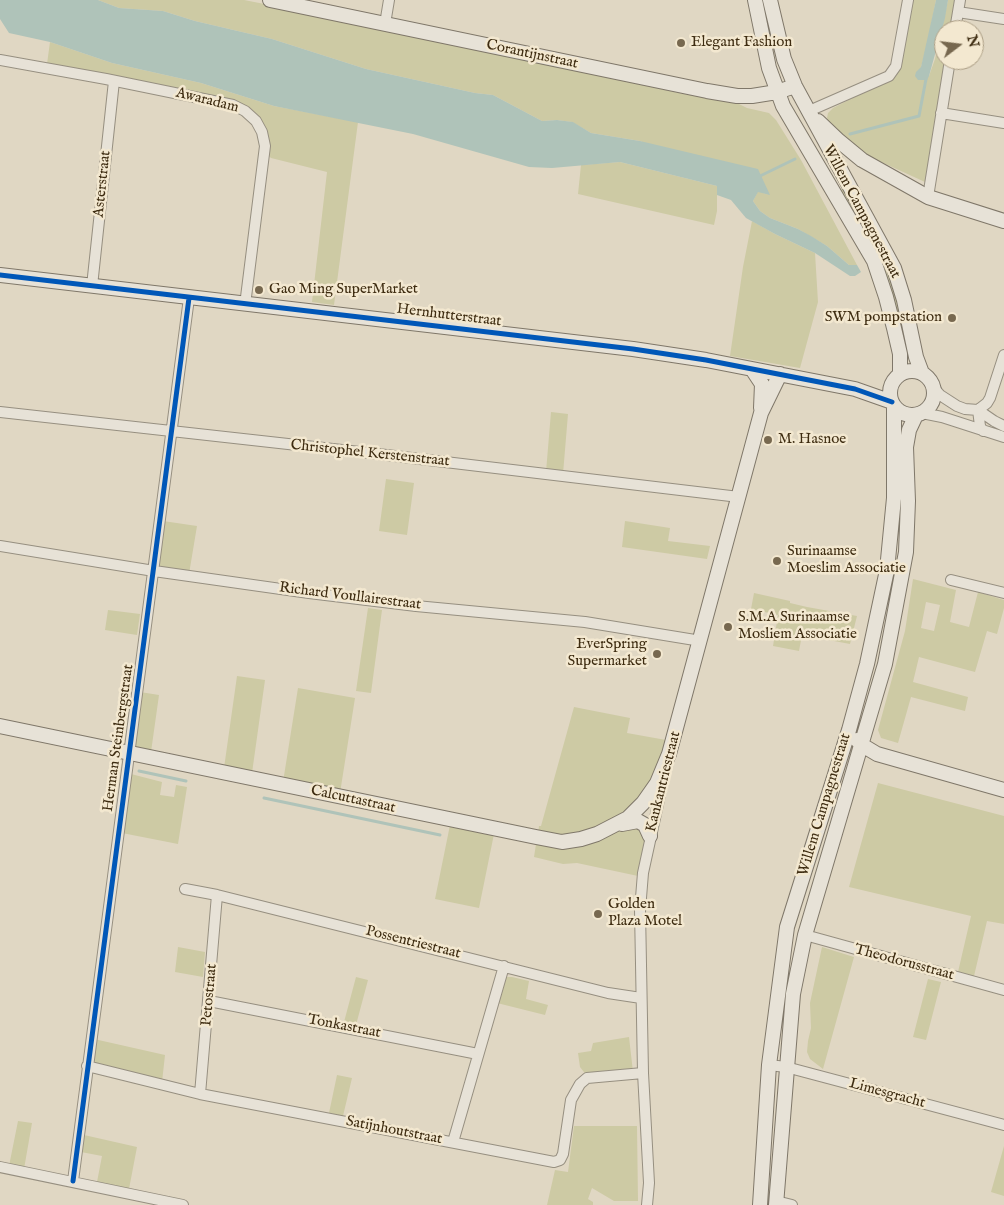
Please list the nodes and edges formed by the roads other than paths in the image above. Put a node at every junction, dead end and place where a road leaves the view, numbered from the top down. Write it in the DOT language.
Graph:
graph roads {
  1 [pos="270,0"];
  2 [pos="389,0"];
  3 [pos="755,0"];
  4 [pos="770,0"];
  5 [pos="908,0"];
  6 [pos="960,0"];
  7 [pos="958,12"];
  8 [pos="1004,19"];
  9 [pos="957,20"];
  10 [pos="385,24"];
  11 [pos="0,60"];
  12 [pos="948,70"];
  13 [pos="771,76"];
  14 [pos="114,81"];
  15 [pos="795,86"];
  16 [pos="777,92"];
  17 [pos="752,96"];
  18 [pos="783,106"];
  19 [pos="809,111"];
  20 [pos="941,113"];
  21 [pos="1004,123"];
  22 [pos="928,197"];
  23 [pos="1004,221"];
  24 [pos="0,275"];
  25 [pos="92,286"];
  26 [pos="189,298"];
  27 [pos="245,305"];
  28 [pos="900,354"];
  29 [pos="1004,356"];
  30 [pos="752,369"];
  31 [pos="922,373"];
  32 [pos="780,374"];
  33 [pos="896,379"];
  34 [pos="873,388"];
  35 [pos="934,388"];
  36 [pos="855,389"];
  37 [pos="893,404"];
  38 [pos="978,410"];
  39 [pos="0,412"];
  40 [pos="761,413"];
  41 [pos="919,414"];
  42 [pos="1004,426"];
  43 [pos="983,431"];
  44 [pos="172,432"];
  45 [pos="1004,437"];
  46 [pos="739,497"];
  47 [pos="0,546"];
  48 [pos="154,571"];
  49 [pos="951,580"];
  50 [pos="1004,593"];
  51 [pos="701,641"];
  52 [pos="0,726"];
  53 [pos="849,730"];
  54 [pos="862,746"];
  55 [pos="130,754"];
  56 [pos="669,754"];
  57 [pos="1004,790"];
  58 [pos="618,824"];
  59 [pos="650,836"];
  60 [pos="185,889"];
  61 [pos="218,895"];
  62 [pos="804,935"];
  63 [pos="504,966"];
  64 [pos="1004,990"];
  65 [pos="641,998"];
  66 [pos="210,1001"];
  67 [pos="478,1054"];
  68 [pos="769,1065"];
  69 [pos="87,1066"];
  70 [pos="786,1067"];
  71 [pos="643,1073"];
  72 [pos="200,1094"];
  73 [pos="1004,1125"];
  74 [pos="453,1142"];
  75 [pos="0,1167"];
  76 [pos="73,1181"];
  77 [pos="776,1203"];
  78 [pos="183,1205"];
  79 [pos="647,1205"];
  80 [pos="760,1205"];
  81 [pos="792,1205"];
  1 -- 10 [label="main road, Corantijnstraat"];
  2 -- 10 [label="street"];
  3 -- 13 [label="main road, Willem Campagnestraat"];
  4 -- 15 [label="main road"];
  5 -- 19 [label="street"];
  6 -- 7 [label="street"];
  7 -- 8 [label="street"];
  7 -- 9 [label="street"];
  10 -- 17 [label="main road, Corantijnstraat"];
  11 -- 14 [label="street, Awaradam"];
  12 -- 20 [label="street"];
  13 -- 16 [label="main road, Willem Campagnestraat"];
  13 -- 17 [label="main road"];
  14 -- 25 [label="street, Asterstraat"];
  14 -- 27 [label="street, Awaradam"];
  15 -- 16 [label="main road, Corantijnstraat"];
  15 -- 19 [label="main road"];
  16 -- 17 [label="main road, Corantijnstraat"];
  16 -- 18 [label="main road, Willem Campagnestraat"];
  17 -- 18 [label="main road"];
  18 -- 28 [label="main road, Willem Campagnestraat"];
  19 -- 22 [label="main road"];
  19 -- 31 [label="main road, Willem Campagnestraat"];
  20 -- 21 [label="street"];
  20 -- 22 [label="street"];
  22 -- 23 [label="main road"];
  24 -- 25 [label="main road, Hernhutterstraat"];
  25 -- 26 [label="main road, Hernhutterstraat"];
  26 -- 27 [label="main road, Hernhutterstraat"];
  26 -- 44 [label="street, Herman Steinbergstraat"];
  27 -- 30 [label="main road, Hernhutterstraat"];
  28 -- 33 [label="main road, Willem Campagnestraat"];
  28 -- 34 [label="main road"];
  29 -- 38 [label="street"];
  30 -- 32 [label="main road, Hernhutterstraat"];
  30 -- 40 [label="main road"];
  31 -- 33 [label="main road"];
  31 -- 35 [label="main road"];
  32 -- 36 [label="main road, Hernhutterstraat"];
  32 -- 40 [label="main road, Kankantriestraat"];
  33 -- 34 [label="main road, Hernhutterstraat"];
  33 -- 37 [label="main road"];
  34 -- 36 [label="main road, Hernhutterstraat"];
  35 -- 38 [label="street"];
  35 -- 41 [label="main road"];
  36 -- 37 [label="main road, Hernhutterstraat"];
  37 -- 41 [label="main road"];
  37 -- 53 [label="main road, Willem Campagnestraat"];
  38 -- 42 [label="street"];
  38 -- 43 [label="street"];
  39 -- 44 [label="street, Christophel Kerstenstraat"];
  40 -- 46 [label="main road, Kankantriestraat"];
  41 -- 43 [label="street"];
  41 -- 54 [label="main road, Willem Campagnestraat"];
  43 -- 45 [label="street"];
  44 -- 46 [label="street, Christophel Kerstenstraat"];
  44 -- 48 [label="street, Herman Steinbergstraat"];
  46 -- 51 [label="main road, Kankantriestraat"];
  47 -- 48 [label="street, Richard Voullairestraat"];
  48 -- 51 [label="street, Richard Voullairestraat"];
  48 -- 55 [label="street, Herman Steinbergstraat"];
  49 -- 50 [label="street"];
  51 -- 56 [label="main road, Kankantriestraat"];
  52 -- 55 [label="main road, Calcuttastraat"];
  53 -- 54 [label="main road"];
  53 -- 68 [label="main road, Willem Campagnestraat"];
  54 -- 57 [label="main road"];
  54 -- 62 [label="main road, Willem Campagnestraat"];
  55 -- 58 [label="main road, Calcuttastraat"];
  55 -- 69 [label="street, Herman Steinbergstraat"];
  56 -- 58 [label="main road, Calcuttastraat"];
  56 -- 59 [label="street, Kankantriestraat"];
  58 -- 59 [label="main road"];
  59 -- 65 [label="street, Kankantriestraat"];
  60 -- 61 [label="street, Possentriestraat"];
  61 -- 63 [label="street, Possentriestraat"];
  61 -- 66 [label="street, Petostraat"];
  62 -- 64 [label="street, Theodorusstraat"];
  62 -- 70 [label="main road, Willem Campagnestraat"];
  63 -- 65 [label="street, Possentriestraat"];
  63 -- 67 [label="street"];
  65 -- 71 [label="street, Kankantriestraat"];
  66 -- 67 [label="street, Tonkastraat"];
  66 -- 72 [label="street, Petostraat"];
  67 -- 74 [label="street"];
  68 -- 70 [label="street, Limesgracht"];
  68 -- 80 [label="main road, Willem Campagnestraat"];
  69 -- 72 [label="street, Satijnhoutstraat"];
  69 -- 76 [label="street, Herman Steinbergstraat"];
  70 -- 73 [label="street, Limesgracht"];
  70 -- 77 [label="main road, Willem Campagnestraat"];
  71 -- 74 [label="street, Satijnhoutstraat"];
  71 -- 79 [label="street, Kankantriestraat"];
  72 -- 74 [label="street, Satijnhoutstraat"];
  75 -- 76 [label="street"];
  76 -- 78 [label="street"];
  77 -- 81 [label="street"];
}
